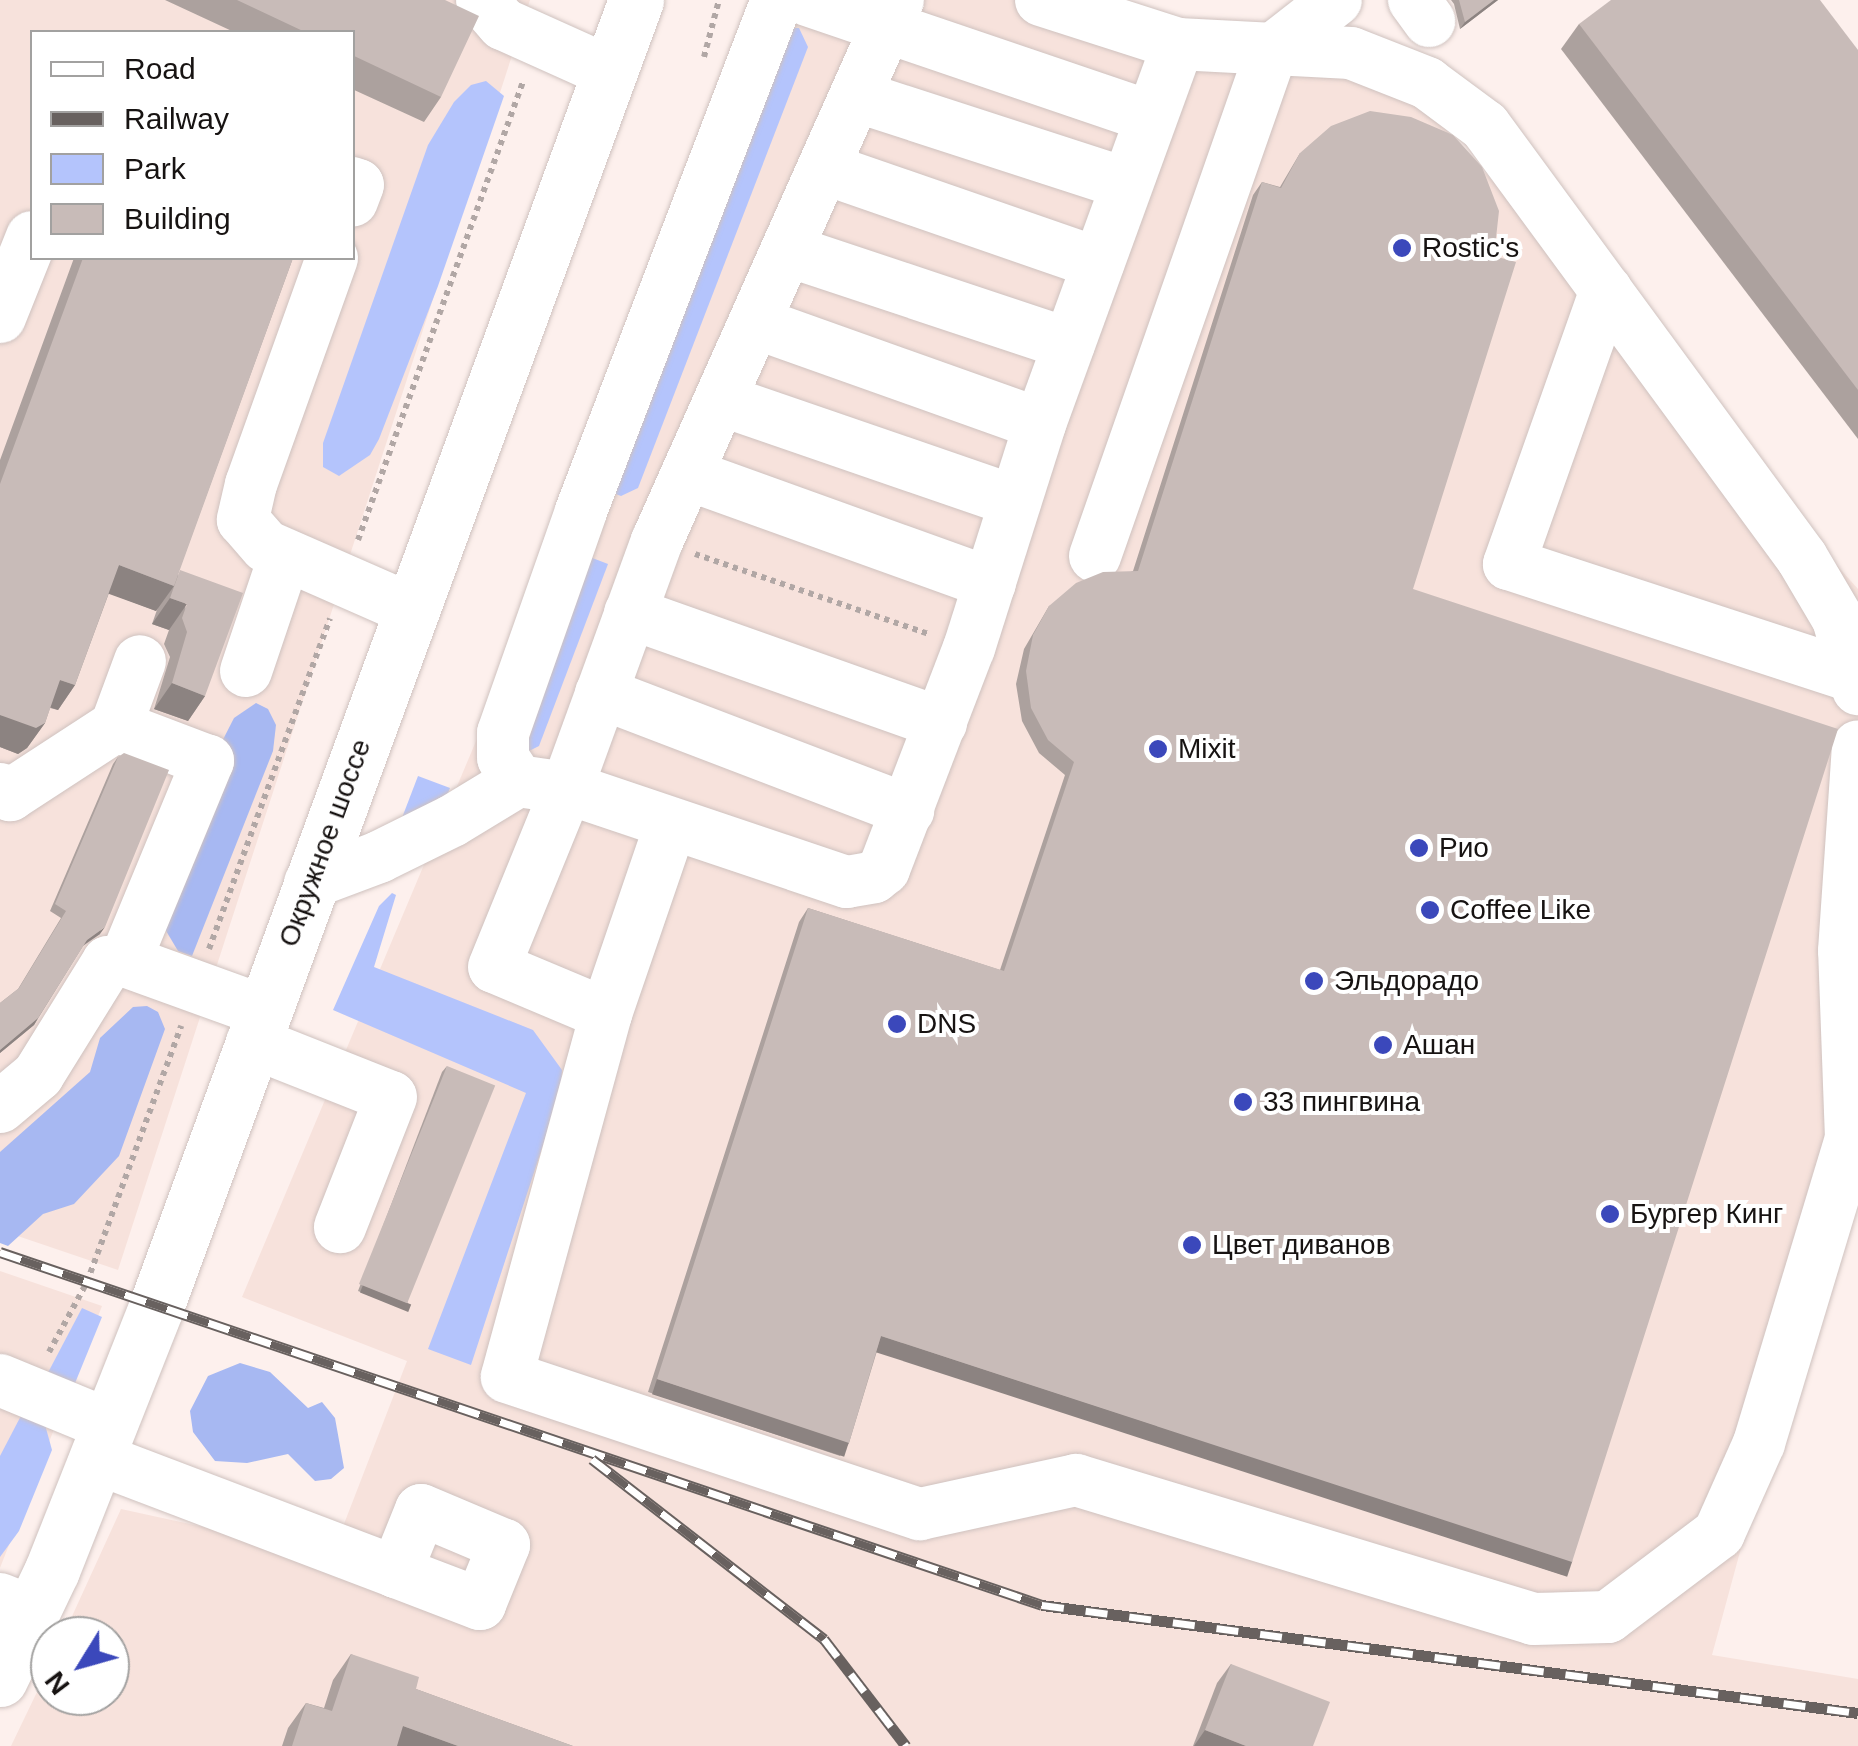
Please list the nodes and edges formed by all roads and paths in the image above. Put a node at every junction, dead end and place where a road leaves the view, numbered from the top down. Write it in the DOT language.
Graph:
graph roads {
  1 [pos="636,0"];
  2 [pos="776,0"];
  3 [pos="808,0"];
  4 [pos="1041,0"];
  5 [pos="1336,0"];
  6 [pos="480,2"];
  7 [pos="893,13"];
  8 [pos="538,40"];
  9 [pos="1178,44"];
  10 [pos="1272,50"];
  11 [pos="610,72"];
  12 [pos="859,96"];
  13 [pos="1151,117"];
  14 [pos="826,169"];
  15 [pos="1126,184"];
  16 [pos="30,241"];
  17 [pos="788,251"];
  18 [pos="331,260"];
  19 [pos="1098,263"];
  20 [pos="1606,290"];
  21 [pos="0,317"];
  22 [pos="756,323"];
  23 [pos="1069,344"];
  24 [pos="721,400"];
  25 [pos="1040,424"];
  26 [pos="686,474"];
  27 [pos="1016,501"];
  28 [pos="656,541"];
  29 [pos="286,555"];
  30 [pos="1095,556"];
  31 [pos="344,581"];
  32 [pos="990,583"];
  33 [pos="412,610"];
  34 [pos="630,613"];
  35 [pos="969,648"];
  36 [pos="140,661"];
  37 [pos="246,671"];
  38 [pos="1856,683"];
  39 [pos="601,693"];
  40 [pos="941,723"];
  41 [pos="116,726"];
  42 [pos="1858,746"];
  43 [pos="542,784"];
  44 [pos="0,789"];
  45 [pos="908,810"];
  46 [pos="671,824"];
  47 [pos="310,883"];
  48 [pos="125,960"];
  49 [pos="195,986"];
  50 [pos="606,1014"];
  51 [pos="257,1026"];
  52 [pos="0,1107"];
  53 [pos="340,1227"];
  54 [pos="14,1386"];
  55 [pos="102,1442"];
  56 [pos="396,1572"];
  57 [pos="16,1605"];
  58 [pos="0,1680"];
  1 -- 11 [label="main road, Окружное шоссе"];
  2 -- 43 [label="lane"];
  3 -- 7 [label="lane"];
  4 -- 9 [label="lane"];
  5 -- 10 [label="lane"];
  6 -- 8 [label="lane"];
  7 -- 12 [label="lane"];
  7 -- 13 [label="lane"];
  8 -- 11 [label="lane"];
  8 -- 31 [label="path"];
  9 -- 10 [label="lane"];
  9 -- 13 [label="lane"];
  10 -- 20 [label="lane"];
  10 -- 30 [label="lane"];
  11 -- 33 [label="main road, Окружное шоссе"];
  12 -- 14 [label="lane"];
  12 -- 15 [label="lane"];
  13 -- 15 [label="lane"];
  14 -- 17 [label="lane"];
  14 -- 19 [label="lane"];
  15 -- 19 [label="lane"];
  16 -- 21 [label="lane"];
  17 -- 22 [label="lane"];
  17 -- 23 [label="lane"];
  18 -- 29 [label="lane"];
  19 -- 23 [label="lane"];
  20 -- 38 [label="lane"];
  20 -- 38 [label="lane"];
  22 -- 24 [label="lane"];
  22 -- 25 [label="lane"];
  23 -- 25 [label="lane"];
  24 -- 26 [label="lane"];
  24 -- 27 [label="lane"];
  25 -- 27 [label="lane"];
  26 -- 28 [label="lane"];
  26 -- 32 [label="lane"];
  27 -- 32 [label="lane"];
  28 -- 34 [label="lane"];
  28 -- 35 [label="path"];
  29 -- 31 [label="lane"];
  29 -- 37 [label="lane"];
  31 -- 33 [label="lane"];
  31 -- 49 [label="path"];
  32 -- 35 [label="lane"];
  33 -- 47 [label="main road, Окружное шоссе"];
  34 -- 39 [label="lane"];
  34 -- 40 [label="lane"];
  35 -- 40 [label="lane"];
  36 -- 41 [label="lane"];
  39 -- 43 [label="lane"];
  39 -- 45 [label="lane"];
  40 -- 45 [label="lane"];
  41 -- 44 [label="lane"];
  41 -- 48 [label="lane"];
  42 -- 50 [label="lane"];
  43 -- 46 [label="lane"];
  43 -- 47 [label="lane"];
  43 -- 50 [label="lane"];
  45 -- 46 [label="lane"];
  46 -- 50 [label="lane"];
  47 -- 51 [label="main road, Окружное шоссе"];
  48 -- 49 [label="lane"];
  48 -- 52 [label="lane"];
  49 -- 51 [label="lane"];
  49 -- 54 [label="path"];
  51 -- 53 [label="lane"];
  51 -- 55 [label="main road, Окружное шоссе"];
  54 -- 55 [label="lane"];
  55 -- 56 [label="lane"];
  55 -- 57 [label="main road, Окружное шоссе"];
  57 -- 58 [label="main road, Окружное шоссе"];
}
